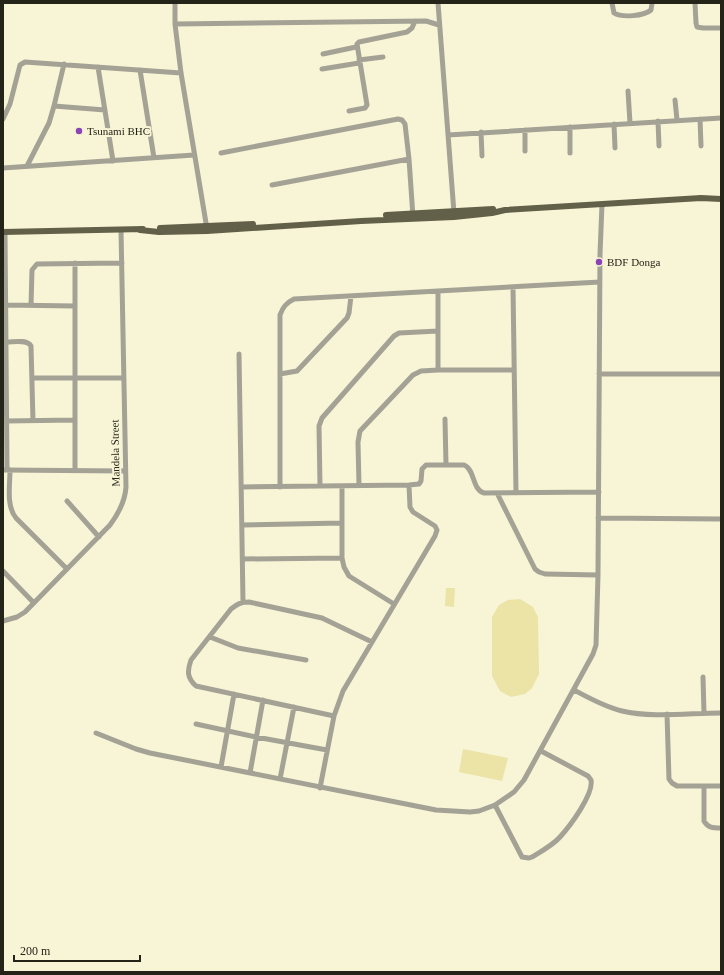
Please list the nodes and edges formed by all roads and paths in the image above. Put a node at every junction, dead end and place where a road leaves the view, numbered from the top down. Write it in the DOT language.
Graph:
graph roads {
  1 [pos="175,3"];
  2 [pos="438,3"];
  3 [pos="612,3"];
  4 [pos="652,3"];
  5 [pos="695,3"];
  6 [pos="415,22"];
  7 [pos="175,24"];
  8 [pos="439,25"];
  9 [pos="721,28"];
  10 [pos="356,47"];
  11 [pos="323,54"];
  12 [pos="383,57"];
  13 [pos="359,62"];
  14 [pos="64,64"];
  15 [pos="98,67"];
  16 [pos="322,69"];
  17 [pos="140,70"];
  18 [pos="181,73"];
  19 [pos="628,91"];
  20 [pos="675,100"];
  21 [pos="54,106"];
  22 [pos="105,110"];
  23 [pos="349,112"];
  24 [pos="721,118"];
  25 [pos="3,119"];
  26 [pos="700,119"];
  27 [pos="677,120"];
  28 [pos="658,121"];
  29 [pos="630,123"];
  30 [pos="614,124"];
  31 [pos="570,127"];
  32 [pos="525,130"];
  33 [pos="481,132"];
  34 [pos="448,135"];
  35 [pos="659,146"];
  36 [pos="702,146"];
  37 [pos="615,148"];
  38 [pos="525,151"];
  39 [pos="222,153"];
  40 [pos="570,153"];
  41 [pos="194,155"];
  42 [pos="482,156"];
  43 [pos="154,158"];
  44 [pos="409,159"];
  45 [pos="113,161"];
  46 [pos="27,166"];
  47 [pos="3,168"];
  48 [pos="272,185"];
  49 [pos="721,196"];
  50 [pos="701,198"];
  51 [pos="721,199"];
  52 [pos="602,204"];
  53 [pos="454,214"];
  54 [pos="412,216"];
  55 [pos="207,229"];
  56 [pos="121,230"];
  57 [pos="4,232"];
  58 [pos="75,263"];
  59 [pos="122,263"];
  60 [pos="600,282"];
  61 [pos="513,287"];
  62 [pos="438,292"];
  63 [pos="351,296"];
  64 [pos="6,305"];
  65 [pos="31,305"];
  66 [pos="74,306"];
  67 [pos="5,326"];
  68 [pos="438,331"];
  69 [pos="7,342"];
  70 [pos="239,354"];
  71 [pos="438,370"];
  72 [pos="514,370"];
  73 [pos="280,374"];
  74 [pos="599,374"];
  75 [pos="721,374"];
  76 [pos="4,378"];
  77 [pos="32,378"];
  78 [pos="76,378"];
  79 [pos="123,378"];
  80 [pos="445,419"];
  81 [pos="75,420"];
  82 [pos="6,421"];
  83 [pos="33,421"];
  84 [pos="446,465"];
  85 [pos="7,470"];
  86 [pos="75,470"];
  87 [pos="125,471"];
  88 [pos="320,486"];
  89 [pos="342,486"];
  90 [pos="359,486"];
  91 [pos="409,486"];
  92 [pos="242,487"];
  93 [pos="280,487"];
  94 [pos="599,492"];
  95 [pos="497,493"];
  96 [pos="516,493"];
  97 [pos="67,501"];
  98 [pos="598,518"];
  99 [pos="721,519"];
  100 [pos="342,523"];
  101 [pos="242,525"];
  102 [pos="99,536"];
  103 [pos="342,558"];
  104 [pos="243,559"];
  105 [pos="67,569"];
  106 [pos="3,571"];
  107 [pos="598,575"];
  108 [pos="243,602"];
  109 [pos="34,603"];
  110 [pos="394,604"];
  111 [pos="3,621"];
  112 [pos="210,637"];
  113 [pos="372,642"];
  114 [pos="306,660"];
  115 [pos="703,677"];
  116 [pos="574,690"];
  117 [pos="234,694"];
  118 [pos="263,700"];
  119 [pos="294,707"];
  120 [pos="704,713"];
  121 [pos="721,713"];
  122 [pos="667,714"];
  123 [pos="334,716"];
  124 [pos="196,724"];
  125 [pos="228,731"];
  126 [pos="96,733"];
  127 [pos="256,737"];
  128 [pos="286,743"];
  129 [pos="327,750"];
  130 [pos="541,751"];
  131 [pos="221,767"];
  132 [pos="250,772"];
  133 [pos="280,779"];
  134 [pos="721,786"];
  135 [pos="704,787"];
  136 [pos="320,788"];
  137 [pos="495,805"];
  138 [pos="721,828"];
  1 -- 7 [label="street"];
  2 -- 8 [label="street"];
  3 -- 4 [label="street"];
  5 -- 9 [label="street"];
  6 -- 7 [label="street"];
  6 -- 8 [label="street"];
  6 -- 10 [label="street"];
  7 -- 18 [label="street"];
  8 -- 34 [label="street"];
  10 -- 11 [label="street"];
  10 -- 13 [label="street"];
  12 -- 13 [label="street"];
  13 -- 16 [label="street"];
  13 -- 23 [label="street"];
  14 -- 15 [label="street"];
  14 -- 21 [label="street"];
  14 -- 25 [label="street"];
  15 -- 17 [label="street"];
  15 -- 22 [label="street"];
  17 -- 18 [label="street"];
  17 -- 43 [label="street"];
  18 -- 41 [label="street"];
  19 -- 29 [label="street"];
  20 -- 27 [label="street"];
  21 -- 22 [label="street"];
  21 -- 46 [label="street"];
  22 -- 45 [label="street"];
  24 -- 26 [label="street"];
  26 -- 27 [label="street"];
  26 -- 36 [label="street"];
  27 -- 28 [label="street"];
  28 -- 29 [label="street"];
  28 -- 35 [label="street"];
  29 -- 30 [label="street"];
  30 -- 31 [label="street"];
  30 -- 37 [label="street"];
  31 -- 32 [label="street"];
  31 -- 40 [label="street"];
  32 -- 33 [label="street"];
  32 -- 38 [label="street"];
  33 -- 34 [label="street"];
  33 -- 42 [label="street"];
  34 -- 53 [label="street"];
  39 -- 44 [label="street"];
  41 -- 43 [label="street"];
  41 -- 55 [label="street"];
  43 -- 45 [label="street"];
  44 -- 48 [label="street"];
  44 -- 54 [label="street"];
  45 -- 46 [label="street"];
  46 -- 47 [label="street"];
  49 -- 50 [label="main road"];
  50 -- 51 [label="main road"];
  50 -- 52 [label="main road"];
  52 -- 53 [label="main road"];
  52 -- 60 [label="street"];
  53 -- 54 [label="main road"];
  54 -- 55 [label="main road"];
  55 -- 56 [label="main road"];
  56 -- 57 [label="main road"];
  56 -- 59 [label="street, Mandela Street"];
  57 -- 64 [label="street"];
  58 -- 59 [label="street"];
  58 -- 65 [label="street"];
  58 -- 66 [label="street"];
  59 -- 79 [label="street, Mandela Street"];
  60 -- 61 [label="street"];
  60 -- 74 [label="street"];
  61 -- 62 [label="street"];
  61 -- 72 [label="street"];
  62 -- 63 [label="street"];
  62 -- 68 [label="street"];
  63 -- 73 [label="street"];
  63 -- 73 [label="street"];
  64 -- 65 [label="street"];
  64 -- 67 [label="street"];
  65 -- 66 [label="street"];
  66 -- 78 [label="street"];
  67 -- 69 [label="street"];
  68 -- 71 [label="street"];
  68 -- 88 [label="street"];
  69 -- 76 [label="street"];
  69 -- 77 [label="street"];
  70 -- 92 [label="street"];
  71 -- 72 [label="street"];
  71 -- 90 [label="street"];
  72 -- 96 [label="street"];
  73 -- 93 [label="street"];
  74 -- 75 [label="street"];
  74 -- 94 [label="street"];
  76 -- 82 [label="street"];
  77 -- 78 [label="street"];
  77 -- 83 [label="street"];
  78 -- 79 [label="street"];
  78 -- 81 [label="street"];
  79 -- 87 [label="street, Mandela Street"];
  80 -- 84 [label="street"];
  81 -- 83 [label="street"];
  81 -- 86 [label="street"];
  82 -- 83 [label="street"];
  82 -- 85 [label="street"];
  84 -- 91 [label="street"];
  84 -- 95 [label="street"];
  85 -- 86 [label="street"];
  85 -- 105 [label="street"];
  86 -- 87 [label="street"];
  87 -- 102 [label="street, Mandela Street"];
  88 -- 89 [label="street"];
  88 -- 93 [label="street"];
  89 -- 90 [label="street"];
  89 -- 100 [label="street"];
  90 -- 91 [label="street"];
  91 -- 110 [label="street"];
  92 -- 93 [label="street"];
  92 -- 101 [label="street"];
  94 -- 96 [label="street"];
  94 -- 98 [label="street"];
  95 -- 96 [label="street"];
  95 -- 107 [label="street"];
  97 -- 102 [label="street"];
  98 -- 99 [label="street"];
  98 -- 107 [label="street"];
  100 -- 101 [label="street"];
  100 -- 103 [label="street"];
  101 -- 104 [label="street"];
  102 -- 105 [label="street, Mandela Street"];
  103 -- 104 [label="street"];
  103 -- 110 [label="street"];
  104 -- 108 [label="street"];
  105 -- 109 [label="street, Mandela Street"];
  106 -- 109 [label="street"];
  107 -- 116 [label="street"];
  108 -- 112 [label="street"];
  108 -- 113 [label="street"];
  109 -- 111 [label="street, Mandela Street"];
  110 -- 113 [label="street"];
  112 -- 114 [label="street"];
  112 -- 117 [label="street"];
  113 -- 123 [label="street"];
  115 -- 120 [label="street"];
  116 -- 122 [label="street"];
  116 -- 130 [label="street"];
  117 -- 118 [label="street"];
  117 -- 125 [label="street"];
  118 -- 119 [label="street"];
  118 -- 127 [label="street"];
  119 -- 123 [label="street"];
  119 -- 128 [label="street"];
  120 -- 121 [label="street"];
  120 -- 122 [label="street"];
  122 -- 135 [label="street"];
  123 -- 129 [label="street"];
  124 -- 125 [label="street"];
  125 -- 127 [label="street"];
  125 -- 131 [label="street"];
  126 -- 131 [label="street"];
  127 -- 128 [label="street"];
  127 -- 132 [label="street"];
  128 -- 129 [label="street"];
  128 -- 133 [label="street"];
  129 -- 136 [label="street"];
  130 -- 137 [label="street"];
  130 -- 137 [label="street"];
  131 -- 132 [label="street"];
  132 -- 133 [label="street"];
  133 -- 136 [label="street"];
  134 -- 135 [label="street"];
  135 -- 138 [label="street"];
  136 -- 137 [label="street"];
}
